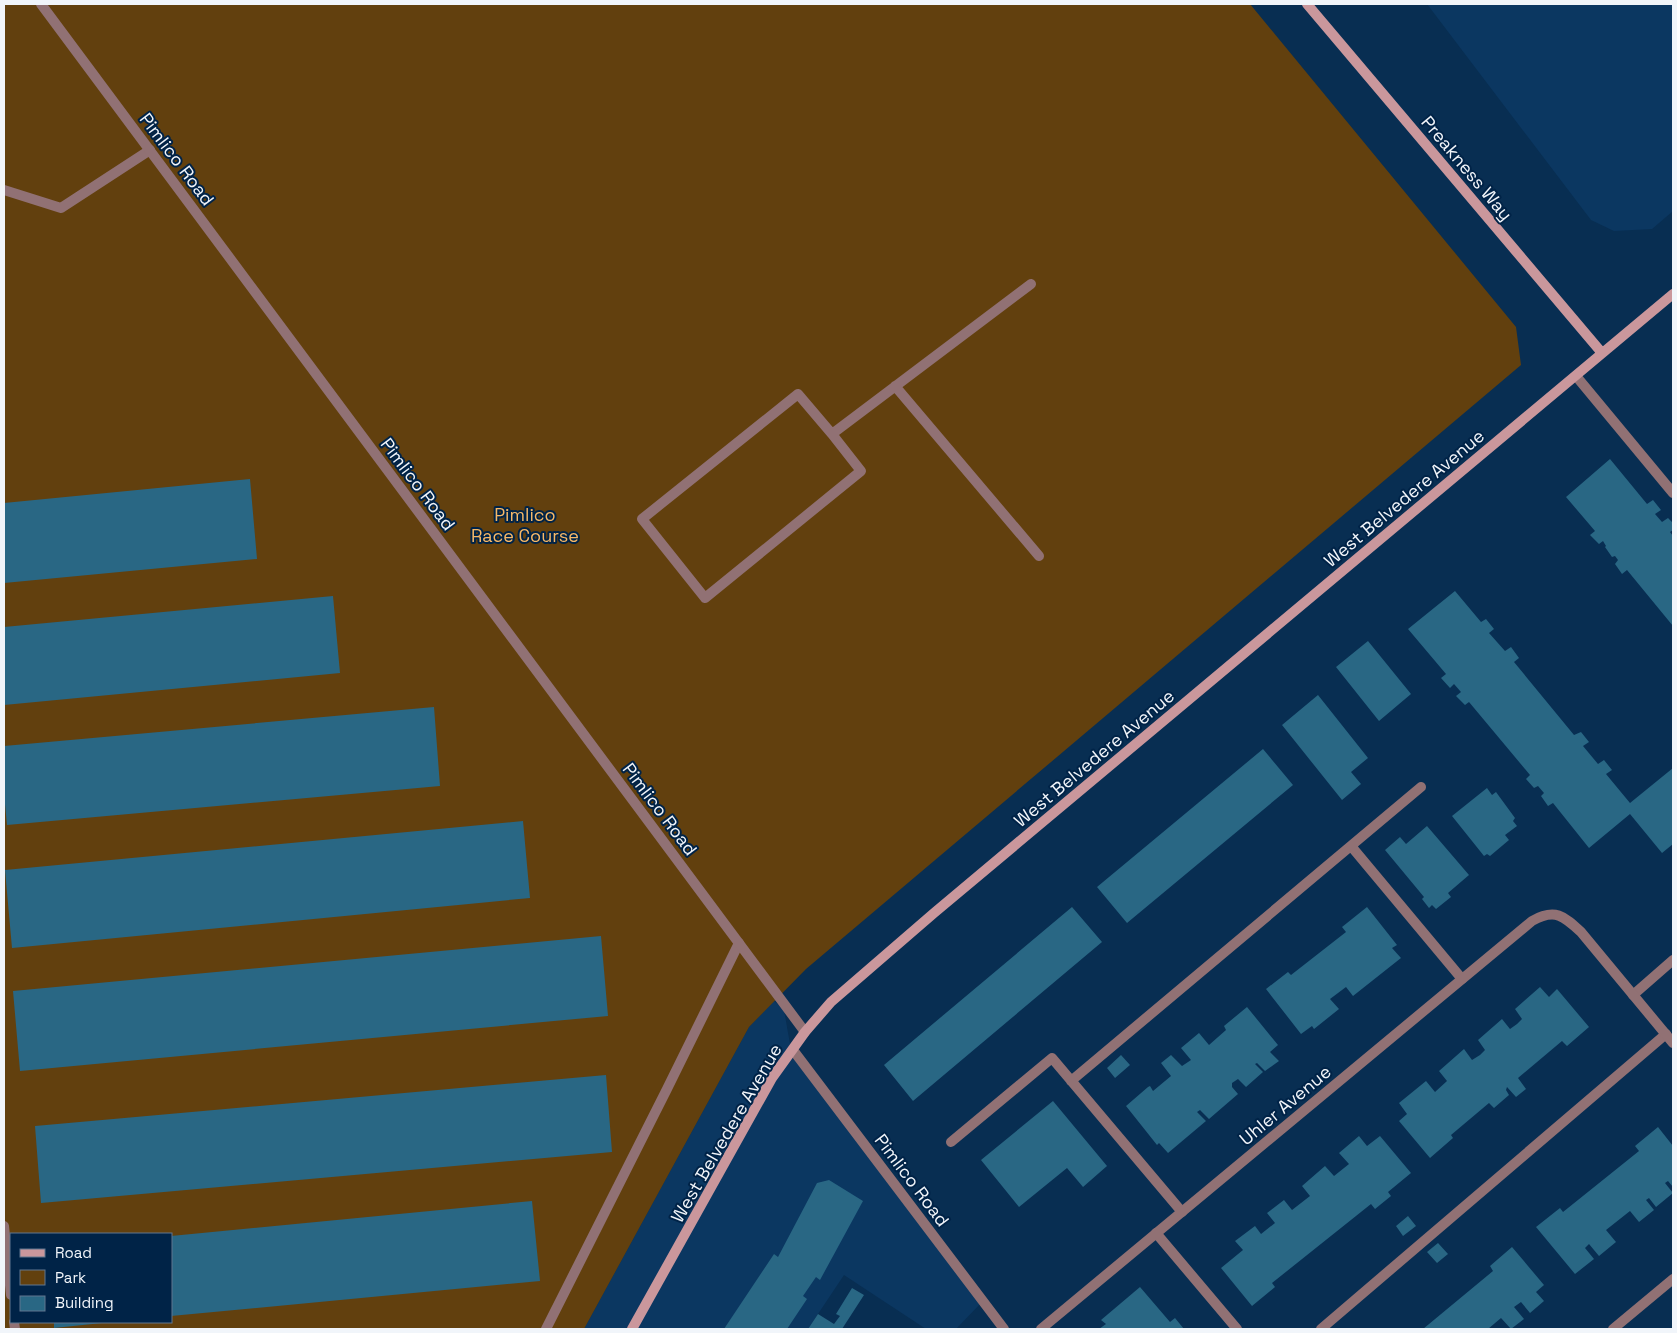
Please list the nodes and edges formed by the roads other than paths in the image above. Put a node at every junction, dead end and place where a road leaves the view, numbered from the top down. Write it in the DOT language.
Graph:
graph roads {
  1 [pos="41,4"];
  2 [pos="1307,4"];
  3 [pos="150,150"];
  4 [pos="4,190"];
  5 [pos="1030,284"];
  6 [pos="1673,294"];
  7 [pos="1602,354"];
  8 [pos="1576,376"];
  9 [pos="895,386"];
  10 [pos="832,434"];
  11 [pos="1673,493"];
  12 [pos="1038,556"];
  13 [pos="1421,787"];
  14 [pos="1350,846"];
  15 [pos="738,943"];
  16 [pos="1673,960"];
  17 [pos="1462,979"];
  18 [pos="1633,995"];
  19 [pos="805,1032"];
  20 [pos="1670,1038"];
  21 [pos="793,1050"];
  22 [pos="1071,1080"];
  23 [pos="951,1142"];
  24 [pos="1182,1212"];
  25 [pos="4,1226"];
  26 [pos="1156,1233"];
  27 [pos="1673,1279"];
  28 [pos="10,1285"];
  29 [pos="546,1329"];
  30 [pos="632,1329"];
  31 [pos="1004,1329"];
  32 [pos="1041,1329"];
  33 [pos="1237,1329"];
  34 [pos="1321,1329"];
  35 [pos="1613,1329"];
  1 -- 3 [label="street, Pimlico Road"];
  2 -- 7 [label="main road, Preakness Way"];
  3 -- 4 [label="street"];
  3 -- 15 [label="street, Pimlico Road"];
  5 -- 9 [label="street"];
  6 -- 7 [label="main road, West Belvedere Avenue"];
  7 -- 8 [label="main road, West Belvedere Avenue"];
  8 -- 11 [label="street"];
  8 -- 19 [label="main road, West Belvedere Avenue"];
  9 -- 10 [label="street"];
  9 -- 12 [label="street"];
  10 -- 10 [label="street"];
  13 -- 14 [label="street"];
  14 -- 17 [label="street"];
  14 -- 22 [label="street"];
  15 -- 19 [label="street, Pimlico Road"];
  15 -- 29 [label="street"];
  16 -- 18 [label="street"];
  17 -- 18 [label="street, Uhler Avenue"];
  17 -- 24 [label="street, Uhler Avenue"];
  18 -- 20 [label="street"];
  19 -- 21 [label="main road, West Belvedere Avenue"];
  20 -- 34 [label="street"];
  21 -- 30 [label="main road, West Belvedere Avenue"];
  21 -- 31 [label="street, Pimlico Road"];
  22 -- 23 [label="street"];
  22 -- 24 [label="street"];
  24 -- 26 [label="street, Uhler Avenue"];
  25 -- 28 [label="street"];
  26 -- 32 [label="street, Uhler Avenue"];
  26 -- 33 [label="street"];
  27 -- 35 [label="street"];
}
